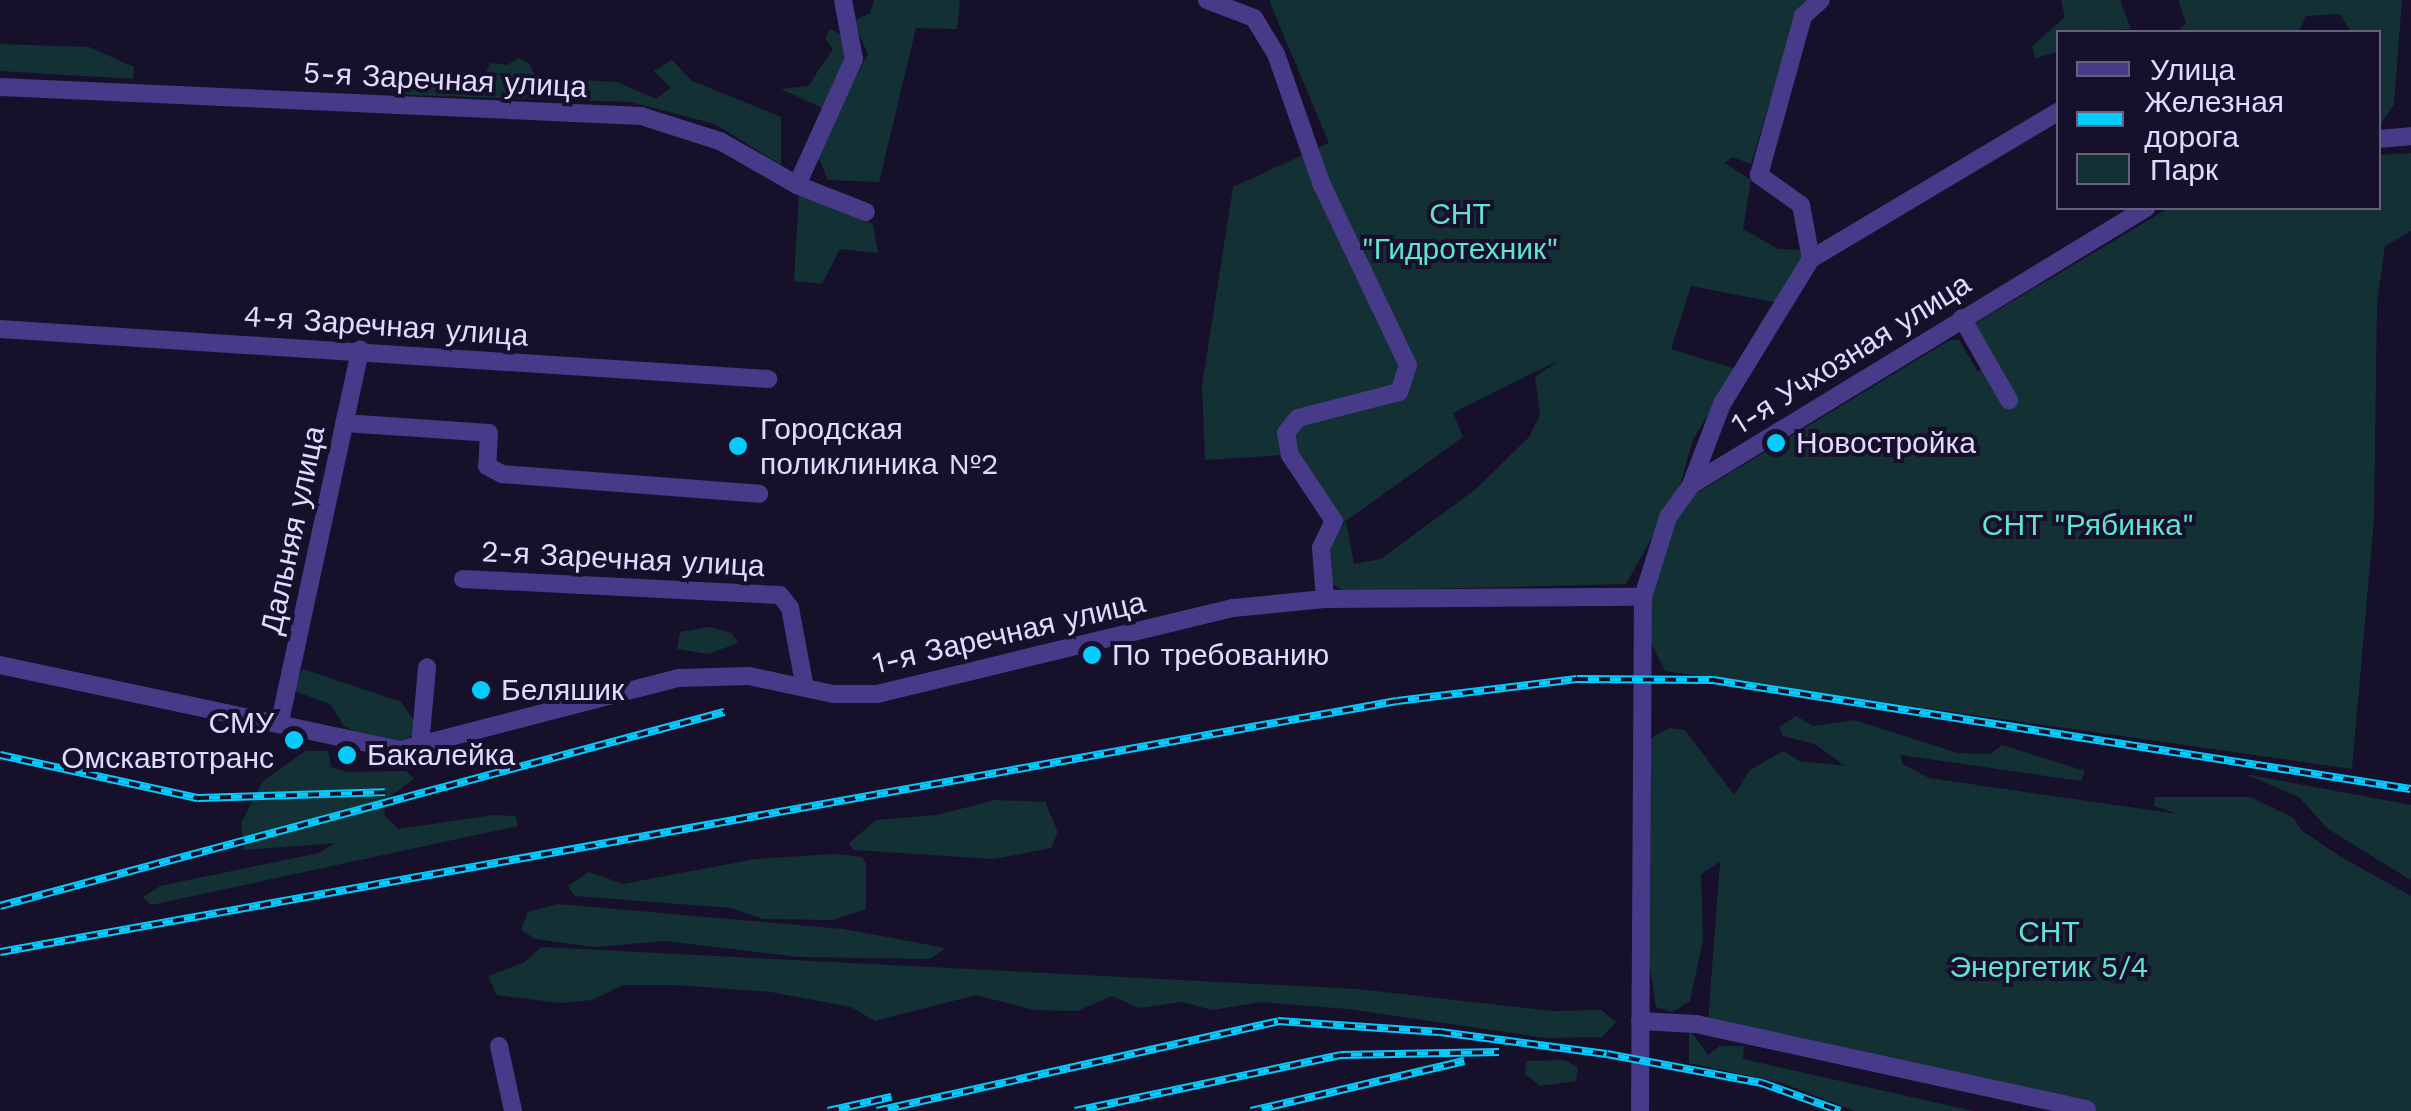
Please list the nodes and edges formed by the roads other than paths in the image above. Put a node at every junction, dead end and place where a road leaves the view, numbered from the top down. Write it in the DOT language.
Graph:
graph roads {
  1 [pos="844,0"];
  2 [pos="1207,0"];
  3 [pos="1822,0"];
  4 [pos="0,87"];
  5 [pos="2056,113"];
  6 [pos="2411,136"];
  7 [pos="2381,139"];
  8 [pos="797,185"];
  9 [pos="2143,210"];
  10 [pos="866,212"];
  11 [pos="1812,259"];
  12 [pos="1962,318"];
  13 [pos="0,329"];
  14 [pos="360,350"];
  15 [pos="768,380"];
  16 [pos="2009,400"];
  17 [pos="344,423"];
  18 [pos="1691,485"];
  19 [pos="760,494"];
  20 [pos="464,579"];
  21 [pos="1643,596"];
  22 [pos="1325,599"];
  23 [pos="0,665"];
  24 [pos="427,667"];
  25 [pos="805,688"];
  26 [pos="280,721"];
  27 [pos="420,746"];
  28 [pos="1640,1021"];
  29 [pos="499,1046"];
  30 [pos="2088,1110"];
  31 [pos="513,1111"];
  32 [pos="1640,1111"];
  1 -- 8 [label="street"];
  2 -- 22 [label="street"];
  3 -- 11 [label="street"];
  4 -- 8 [label="street, 5-я Заречная улица"];
  5 -- 11 [label="street"];
  6 -- 7 [label="street"];
  8 -- 10 [label="street, 5-я Заречная улица"];
  9 -- 12 [label="street, 1-я Учхозная улица"];
  11 -- 18 [label="street"];
  12 -- 16 [label="street"];
  12 -- 18 [label="street, 1-я Учхозная улица"];
  13 -- 14 [label="street, 4-я Заречная улица"];
  14 -- 15 [label="street, 4-я Заречная улица"];
  14 -- 17 [label="street, Дальняя улица"];
  17 -- 19 [label="street"];
  17 -- 26 [label="street, Дальняя улица"];
  18 -- 21 [label="street, 1-я Учхозная улица"];
  20 -- 25 [label="street, 2-я Заречная улица"];
  21 -- 22 [label="street, 1-я Заречная улица"];
  21 -- 28 [label="street, 1-я Учхозная улица"];
  22 -- 25 [label="street, 1-я Заречная улица"];
  23 -- 26 [label="street, 1-я Заречная улица"];
  24 -- 27 [label="street"];
  25 -- 27 [label="street, 1-я Заречная улица"];
  26 -- 27 [label="street, 1-я Заречная улица"];
  28 -- 30 [label="street"];
  28 -- 32 [label="street, 1-я Учхозная улица"];
  29 -- 31 [label="street"];
}
